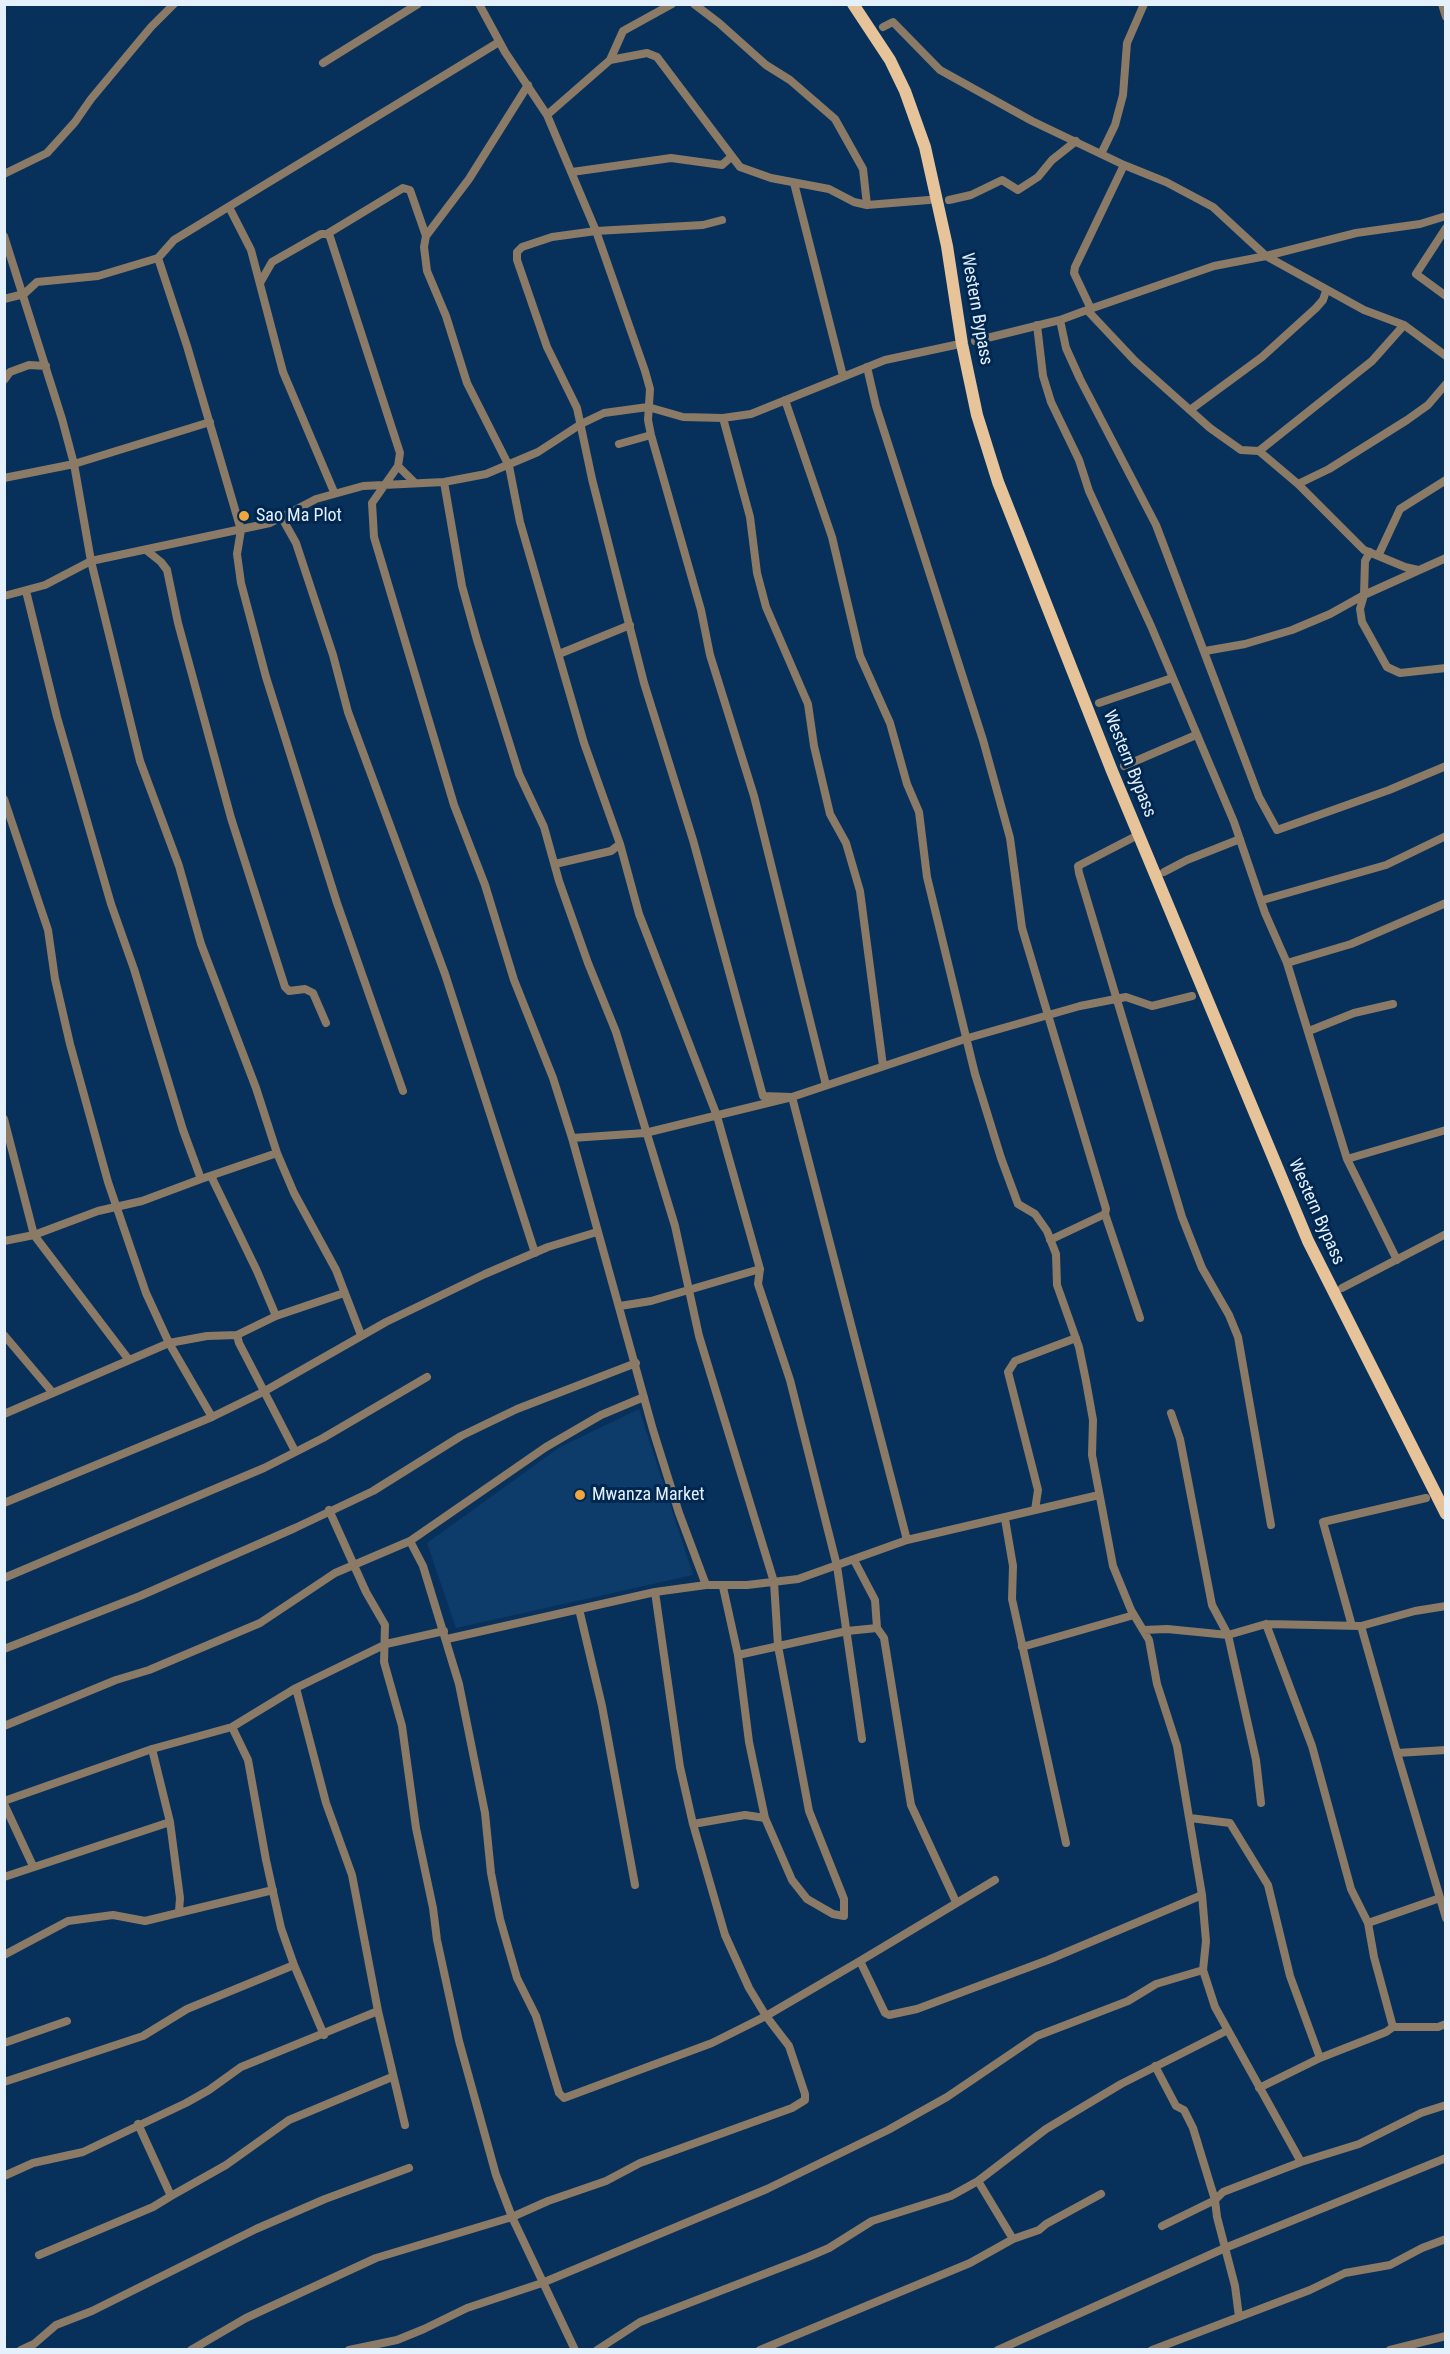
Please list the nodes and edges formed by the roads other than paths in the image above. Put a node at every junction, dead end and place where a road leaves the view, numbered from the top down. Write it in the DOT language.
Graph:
graph roads {
  1 [pos="174,4"];
  2 [pos="418,4"];
  3 [pos="479,4"];
  4 [pos="672,4"];
  5 [pos="694,4"];
  6 [pos="853,4"];
  7 [pos="1144,4"];
  8 [pos="1442,4"];
  9 [pos="1446,17"];
  10 [pos="882,27"];
  11 [pos="499,42"];
  12 [pos="610,60"];
  13 [pos="323,63"];
  14 [pos="528,85"];
  15 [pos="547,115"];
  16 [pos="1076,141"];
  17 [pos="1101,154"];
  18 [pos="731,157"];
  19 [pos="1124,165"];
  20 [pos="572,172"];
  21 [pos="4,174"];
  22 [pos="794,183"];
  23 [pos="929,200"];
  24 [pos="949,200"];
  25 [pos="867,205"];
  26 [pos="229,207"];
  27 [pos="1446,216"];
  28 [pos="722,220"];
  29 [pos="1446,228"];
  30 [pos="596,231"];
  31 [pos="327,234"];
  32 [pos="4,236"];
  33 [pos="426,236"];
  34 [pos="1266,256"];
  35 [pos="158,258"];
  36 [pos="260,283"];
  37 [pos="1326,291"];
  38 [pos="24,294"];
  39 [pos="1446,296"];
  40 [pos="4,299"];
  41 [pos="1089,309"];
  42 [pos="1060,320"];
  43 [pos="1037,325"];
  44 [pos="1404,325"];
  45 [pos="975,341"];
  46 [pos="955,345"];
  47 [pos="1446,356"];
  48 [pos="46,366"];
  49 [pos="867,367"];
  50 [pos="843,376"];
  51 [pos="4,380"];
  52 [pos="1446,384"];
  53 [pos="785,400"];
  54 [pos="648,407"];
  55 [pos="1190,410"];
  56 [pos="723,418"];
  57 [pos="210,422"];
  58 [pos="581,424"];
  59 [pos="651,435"];
  60 [pos="619,444"];
  61 [pos="1259,451"];
  62 [pos="74,464"];
  63 [pos="398,466"];
  64 [pos="509,466"];
  65 [pos="4,478"];
  66 [pos="1446,480"];
  67 [pos="414,482"];
  68 [pos="444,482"];
  69 [pos="388,483"];
  70 [pos="1298,484"];
  71 [pos="334,492"];
  72 [pos="282,518"];
  73 [pos="241,530"];
  74 [pos="146,550"];
  75 [pos="1374,553"];
  76 [pos="1446,558"];
  77 [pos="91,561"];
  78 [pos="1405,572"];
  79 [pos="26,591"];
  80 [pos="1364,595"];
  81 [pos="4,596"];
  82 [pos="630,625"];
  83 [pos="1205,651"];
  84 [pos="559,654"];
  85 [pos="1446,668"];
  86 [pos="1172,678"];
  87 [pos="1099,703"];
  88 [pos="1197,735"];
  89 [pos="1124,766"];
  90 [pos="1446,766"];
  91 [pos="4,799"];
  92 [pos="1138,835"];
  93 [pos="1446,836"];
  94 [pos="1240,839"];
  95 [pos="620,844"];
  96 [pos="555,864"];
  97 [pos="1164,872"];
  98 [pos="1263,900"];
  99 [pos="1446,903"];
  100 [pos="1287,963"];
  101 [pos="1192,996"];
  102 [pos="1118,998"];
  103 [pos="1393,1004"];
  104 [pos="1046,1015"];
  105 [pos="326,1023"];
  106 [pos="1309,1031"];
  107 [pos="968,1038"];
  108 [pos="883,1066"];
  109 [pos="826,1085"];
  110 [pos="403,1091"];
  111 [pos="792,1097"];
  112 [pos="717,1116"];
  113 [pos="4,1119"];
  114 [pos="1446,1130"];
  115 [pos="645,1133"];
  116 [pos="573,1138"];
  117 [pos="277,1153"];
  118 [pos="1347,1159"];
  119 [pos="211,1176"];
  120 [pos="201,1179"];
  121 [pos="117,1207"];
  122 [pos="1105,1214"];
  123 [pos="597,1232"];
  124 [pos="1446,1234"];
  125 [pos="34,1235"];
  126 [pos="1050,1240"];
  127 [pos="4,1241"];
  128 [pos="535,1253"];
  129 [pos="1397,1260"];
  130 [pos="760,1269"];
  131 [pos="1342,1288"];
  132 [pos="689,1291"];
  133 [pos="344,1293"];
  134 [pos="620,1306"];
  135 [pos="276,1316"];
  136 [pos="1140,1318"];
  137 [pos="4,1335"];
  138 [pos="237,1335"];
  139 [pos="362,1335"];
  140 [pos="1076,1338"];
  141 [pos="169,1343"];
  142 [pos="129,1360"];
  143 [pos="636,1363"];
  144 [pos="428,1377"];
  145 [pos="263,1392"];
  146 [pos="53,1393"];
  147 [pos="644,1397"];
  148 [pos="1171,1413"];
  149 [pos="4,1414"];
  150 [pos="212,1417"];
  151 [pos="295,1451"];
  152 [pos="4,1492"];
  153 [pos="1099,1495"];
  154 [pos="1426,1498"];
  155 [pos="7,1502"];
  156 [pos="329,1510"];
  157 [pos="1035,1510"];
  158 [pos="1446,1514"];
  159 [pos="1005,1519"];
  160 [pos="1271,1525"];
  161 [pos="907,1540"];
  162 [pos="410,1541"];
  163 [pos="854,1560"];
  164 [pos="837,1566"];
  165 [pos="354,1567"];
  166 [pos="4,1578"];
  167 [pos="774,1582"];
  168 [pos="706,1585"];
  169 [pos="723,1587"];
  170 [pos="655,1592"];
  171 [pos="1446,1606"];
  172 [pos="579,1609"];
  173 [pos="1134,1616"];
  174 [pos="1266,1624"];
  175 [pos="1357,1626"];
  176 [pos="878,1628"];
  177 [pos="1144,1630"];
  178 [pos="847,1631"];
  179 [pos="445,1635"];
  180 [pos="1228,1635"];
  181 [pos="386,1644"];
  182 [pos="778,1646"];
  183 [pos="1022,1647"];
  184 [pos="4,1649"];
  185 [pos="738,1655"];
  186 [pos="296,1688"];
  187 [pos="4,1726"];
  188 [pos="232,1727"];
  189 [pos="862,1739"];
  190 [pos="152,1749"];
  191 [pos="1446,1750"];
  192 [pos="1397,1753"];
  193 [pos="4,1803"];
  194 [pos="1262,1803"];
  195 [pos="765,1818"];
  196 [pos="1190,1818"];
  197 [pos="170,1822"];
  198 [pos="693,1824"];
  199 [pos="1066,1842"];
  200 [pos="33,1866"];
  201 [pos="4,1877"];
  202 [pos="995,1880"];
  203 [pos="635,1885"];
  204 [pos="273,1890"];
  205 [pos="1202,1895"];
  206 [pos="1440,1898"];
  207 [pos="956,1902"];
  208 [pos="179,1911"];
  209 [pos="1446,1918"];
  210 [pos="1368,1923"];
  211 [pos="4,1955"];
  212 [pos="860,1961"];
  213 [pos="294,1965"];
  214 [pos="1203,1970"];
  215 [pos="378,2011"];
  216 [pos="766,2016"];
  217 [pos="66,2021"];
  218 [pos="1446,2024"];
  219 [pos="1393,2027"];
  220 [pos="1228,2030"];
  221 [pos="324,2035"];
  222 [pos="4,2043"];
  223 [pos="1320,2058"];
  224 [pos="1155,2066"];
  225 [pos="392,2077"];
  226 [pos="4,2082"];
  227 [pos="1259,2088"];
  228 [pos="1446,2105"];
  229 [pos="138,2124"];
  230 [pos="405,2126"];
  231 [pos="1446,2158"];
  232 [pos="1301,2162"];
  233 [pos="409,2168"];
  234 [pos="4,2176"];
  235 [pos="978,2181"];
  236 [pos="1101,2194"];
  237 [pos="171,2196"];
  238 [pos="1215,2200"];
  239 [pos="512,2217"];
  240 [pos="1162,2226"];
  241 [pos="1013,2239"];
  242 [pos="1446,2239"];
  243 [pos="1225,2248"];
  244 [pos="39,2255"];
  245 [pos="542,2283"];
  246 [pos="1239,2317"];
  247 [pos="1446,2336"];
  248 [pos="21,2349"];
  249 [pos="191,2349"];
  250 [pos="349,2349"];
  251 [pos="576,2349"];
  252 [pos="597,2349"];
  253 [pos="760,2349"];
  254 [pos="998,2349"];
  255 [pos="1152,2349"];
  256 [pos="1390,2349"];
  1 -- 21 [label="street"];
  2 -- 13 [label="street"];
  3 -- 11 [label="street"];
  4 -- 12 [label="street"];
  5 -- 25 [label="street"];
  6 -- 92 [label="main road, Western Bypass"];
  7 -- 17 [label="street"];
  8 -- 9 [label="street"];
  10 -- 16 [label="street"];
  11 -- 14 [label="street"];
  11 -- 26 [label="street"];
  12 -- 15 [label="street"];
  12 -- 18 [label="street"];
  14 -- 15 [label="street"];
  14 -- 33 [label="street"];
  15 -- 20 [label="street"];
  16 -- 17 [label="street"];
  16 -- 24 [label="street"];
  17 -- 19 [label="street"];
  18 -- 20 [label="street"];
  18 -- 22 [label="street"];
  19 -- 34 [label="street"];
  19 -- 41 [label="street"];
  20 -- 30 [label="street"];
  22 -- 25 [label="street"];
  22 -- 50 [label="street"];
  23 -- 25 [label="street"];
  26 -- 35 [label="street"];
  26 -- 36 [label="street"];
  27 -- 34 [label="street"];
  28 -- 30 [label="street"];
  29 -- 39 [label="street"];
  30 -- 54 [label="street"];
  30 -- 58 [label="street"];
  31 -- 33 [label="street"];
  31 -- 36 [label="street"];
  31 -- 63 [label="street"];
  32 -- 38 [label="street"];
  33 -- 64 [label="street"];
  34 -- 37 [label="street"];
  34 -- 41 [label="street"];
  35 -- 38 [label="street"];
  35 -- 57 [label="street"];
  36 -- 71 [label="street"];
  37 -- 44 [label="street"];
  37 -- 55 [label="street"];
  38 -- 40 [label="street"];
  38 -- 48 [label="street"];
  41 -- 42 [label="street"];
  41 -- 55 [label="street"];
  42 -- 43 [label="street"];
  42 -- 83 [label="street"];
  43 -- 45 [label="street"];
  43 -- 86 [label="street"];
  44 -- 47 [label="street"];
  44 -- 61 [label="street"];
  46 -- 49 [label="street"];
  48 -- 51 [label="street"];
  48 -- 62 [label="street"];
  49 -- 50 [label="street"];
  49 -- 104 [label="street"];
  50 -- 53 [label="street"];
  52 -- 70 [label="street"];
  53 -- 56 [label="street"];
  53 -- 107 [label="street"];
  54 -- 56 [label="street"];
  54 -- 58 [label="street"];
  54 -- 59 [label="street"];
  55 -- 61 [label="street"];
  56 -- 108 [label="street"];
  57 -- 62 [label="street"];
  57 -- 73 [label="street"];
  58 -- 64 [label="street"];
  58 -- 82 [label="street"];
  59 -- 60 [label="street"];
  59 -- 109 [label="street"];
  61 -- 70 [label="street"];
  62 -- 65 [label="street"];
  62 -- 77 [label="street"];
  63 -- 67 [label="street"];
  63 -- 69 [label="street"];
  64 -- 68 [label="street"];
  64 -- 84 [label="street"];
  66 -- 75 [label="street"];
  67 -- 68 [label="street"];
  67 -- 69 [label="street"];
  68 -- 96 [label="street"];
  69 -- 71 [label="street"];
  69 -- 116 [label="street"];
  70 -- 75 [label="street"];
  71 -- 72 [label="street"];
  72 -- 73 [label="street"];
  72 -- 128 [label="street"];
  73 -- 74 [label="street"];
  73 -- 110 [label="street"];
  74 -- 77 [label="street"];
  74 -- 105 [label="street"];
  75 -- 78 [label="street"];
  75 -- 80 [label="street"];
  76 -- 78 [label="street"];
  77 -- 79 [label="street"];
  77 -- 117 [label="street"];
  78 -- 80 [label="street"];
  79 -- 81 [label="street"];
  79 -- 120 [label="street"];
  80 -- 83 [label="street"];
  80 -- 85 [label="street"];
  82 -- 84 [label="street"];
  82 -- 111 [label="street"];
  83 -- 90 [label="street"];
  84 -- 95 [label="street"];
  86 -- 87 [label="street"];
  86 -- 88 [label="street"];
  88 -- 89 [label="street"];
  88 -- 94 [label="street"];
  91 -- 121 [label="street"];
  92 -- 102 [label="street"];
  92 -- 158 [label="main road, Western Bypass"];
  93 -- 98 [label="street"];
  94 -- 97 [label="street"];
  94 -- 98 [label="street"];
  95 -- 96 [label="street"];
  95 -- 112 [label="street"];
  96 -- 115 [label="street"];
  98 -- 100 [label="street"];
  99 -- 100 [label="street"];
  100 -- 106 [label="street"];
  101 -- 102 [label="street"];
  102 -- 104 [label="street"];
  102 -- 160 [label="street"];
  103 -- 106 [label="street"];
  104 -- 107 [label="street"];
  104 -- 122 [label="street"];
  106 -- 118 [label="street"];
  107 -- 108 [label="street"];
  107 -- 126 [label="street"];
  108 -- 109 [label="street"];
  109 -- 111 [label="street"];
  111 -- 112 [label="street"];
  111 -- 161 [label="street"];
  112 -- 115 [label="street"];
  112 -- 130 [label="street"];
  113 -- 125 [label="street"];
  114 -- 118 [label="street"];
  115 -- 116 [label="street"];
  115 -- 132 [label="street"];
  116 -- 123 [label="street"];
  117 -- 119 [label="street"];
  117 -- 133 [label="street"];
  118 -- 129 [label="street"];
  119 -- 120 [label="street"];
  119 -- 135 [label="street"];
  120 -- 121 [label="street"];
  121 -- 125 [label="street"];
  121 -- 141 [label="street"];
  122 -- 126 [label="street"];
  122 -- 136 [label="street"];
  123 -- 128 [label="street"];
  123 -- 134 [label="street"];
  124 -- 129 [label="street"];
  125 -- 127 [label="street"];
  125 -- 142 [label="street"];
  126 -- 140 [label="street"];
  128 -- 139 [label="street"];
  129 -- 131 [label="street"];
  130 -- 132 [label="street"];
  130 -- 164 [label="street"];
  132 -- 134 [label="street"];
  132 -- 167 [label="street"];
  133 -- 135 [label="street"];
  133 -- 139 [label="street"];
  134 -- 143 [label="street"];
  135 -- 138 [label="street"];
  137 -- 146 [label="street"];
  138 -- 141 [label="street"];
  138 -- 145 [label="street"];
  139 -- 145 [label="street"];
  140 -- 153 [label="street"];
  140 -- 157 [label="street"];
  141 -- 142 [label="street"];
  141 -- 150 [label="street"];
  142 -- 146 [label="street"];
  143 -- 147 [label="street"];
  143 -- 156 [label="street"];
  144 -- 151 [label="street"];
  145 -- 150 [label="street"];
  145 -- 151 [label="street"];
  146 -- 149 [label="street"];
  147 -- 162 [label="street"];
  147 -- 168 [label="street"];
  148 -- 180 [label="street"];
  150 -- 155 [label="street"];
  151 -- 166 [label="street"];
  152 -- 155 [label="street"];
  153 -- 157 [label="street"];
  153 -- 173 [label="street"];
  154 -- 175 [label="street"];
  156 -- 165 [label="street"];
  156 -- 184 [label="street"];
  157 -- 159 [label="street"];
  159 -- 161 [label="street"];
  159 -- 183 [label="street"];
  161 -- 163 [label="street"];
  162 -- 165 [label="street"];
  162 -- 179 [label="street"];
  163 -- 164 [label="street"];
  163 -- 176 [label="street"];
  164 -- 167 [label="street"];
  164 -- 178 [label="street"];
  165 -- 181 [label="street"];
  165 -- 187 [label="street"];
  167 -- 169 [label="street"];
  167 -- 182 [label="street"];
  168 -- 169 [label="street"];
  168 -- 170 [label="street"];
  169 -- 185 [label="street"];
  170 -- 172 [label="street"];
  170 -- 198 [label="street"];
  171 -- 175 [label="street"];
  172 -- 179 [label="street"];
  172 -- 203 [label="street"];
  173 -- 177 [label="street"];
  173 -- 183 [label="street"];
  174 -- 175 [label="street"];
  174 -- 180 [label="street"];
  174 -- 210 [label="street"];
  175 -- 192 [label="street"];
  176 -- 178 [label="street"];
  176 -- 207 [label="street"];
  177 -- 180 [label="street"];
  177 -- 196 [label="street"];
  178 -- 182 [label="street"];
  178 -- 189 [label="street"];
  179 -- 181 [label="street"];
  179 -- 216 [label="street"];
  180 -- 194 [label="street"];
  181 -- 186 [label="street"];
  181 -- 239 [label="street"];
  182 -- 185 [label="street"];
  182 -- 195 [label="street"];
  183 -- 199 [label="street"];
  185 -- 195 [label="street"];
  186 -- 188 [label="street"];
  186 -- 215 [label="street"];
  188 -- 190 [label="street"];
  188 -- 204 [label="street"];
  190 -- 193 [label="street"];
  190 -- 197 [label="street"];
  191 -- 192 [label="street"];
  192 -- 206 [label="street"];
  193 -- 200 [label="street"];
  195 -- 198 [label="street"];
  196 -- 205 [label="street"];
  196 -- 223 [label="street"];
  197 -- 200 [label="street"];
  197 -- 208 [label="street"];
  198 -- 216 [label="street"];
  200 -- 201 [label="street"];
  202 -- 207 [label="street"];
  204 -- 208 [label="street"];
  204 -- 213 [label="street"];
  205 -- 212 [label="street"];
  205 -- 214 [label="street"];
  206 -- 209 [label="street"];
  206 -- 210 [label="street"];
  207 -- 212 [label="street"];
  208 -- 211 [label="street"];
  210 -- 219 [label="street"];
  212 -- 216 [label="street"];
  213 -- 221 [label="street"];
  213 -- 226 [label="street"];
  214 -- 220 [label="street"];
  214 -- 245 [label="street"];
  215 -- 221 [label="street"];
  215 -- 225 [label="street"];
  216 -- 239 [label="street"];
  217 -- 222 [label="street"];
  218 -- 219 [label="street"];
  219 -- 223 [label="street"];
  220 -- 224 [label="street"];
  220 -- 227 [label="street"];
  221 -- 229 [label="street"];
  223 -- 227 [label="street"];
  224 -- 235 [label="street"];
  224 -- 238 [label="street"];
  225 -- 230 [label="street"];
  225 -- 237 [label="street"];
  227 -- 232 [label="street"];
  228 -- 232 [label="street"];
  229 -- 234 [label="street"];
  229 -- 237 [label="street"];
  231 -- 243 [label="street"];
  232 -- 238 [label="street"];
  233 -- 248 [label="street"];
  235 -- 241 [label="street"];
  235 -- 252 [label="street"];
  236 -- 241 [label="street"];
  237 -- 244 [label="street"];
  238 -- 240 [label="street"];
  238 -- 243 [label="street"];
  239 -- 245 [label="street"];
  239 -- 249 [label="street"];
  241 -- 253 [label="street"];
  242 -- 246 [label="street"];
  243 -- 246 [label="street"];
  243 -- 254 [label="street"];
  245 -- 250 [label="street"];
  245 -- 251 [label="street"];
  246 -- 255 [label="street"];
  247 -- 256 [label="street"];
}
